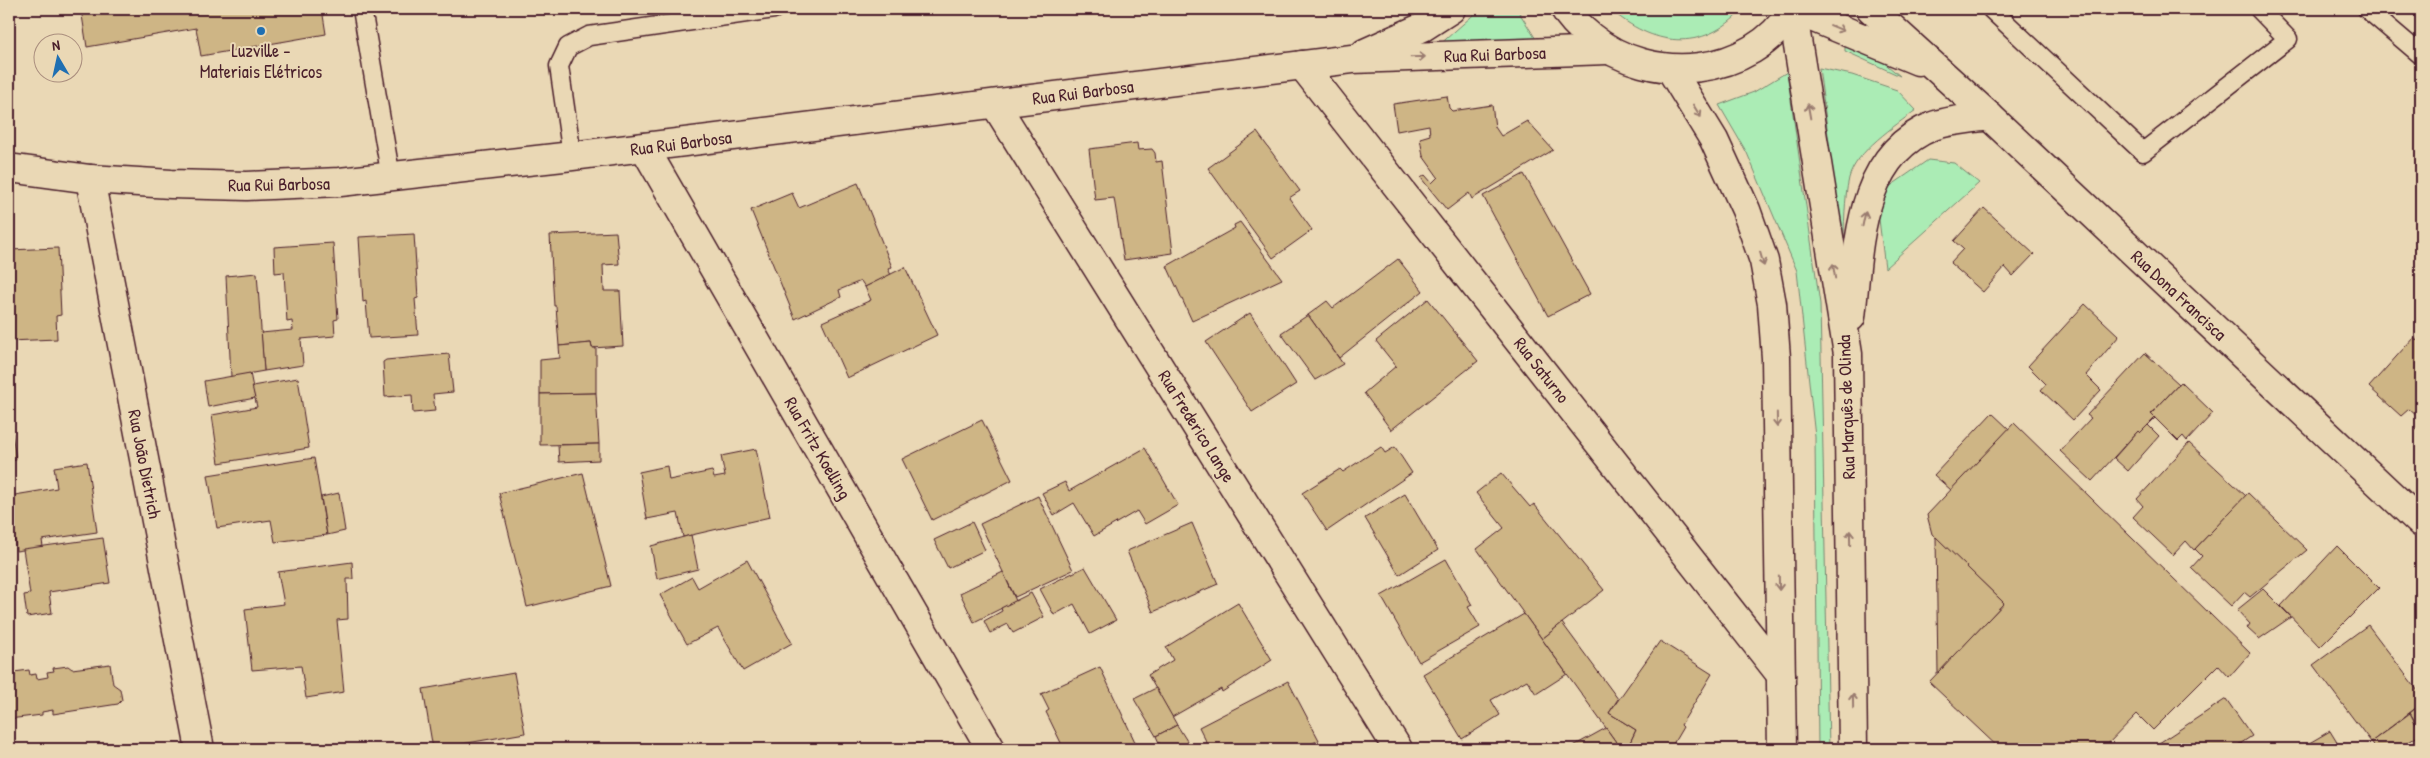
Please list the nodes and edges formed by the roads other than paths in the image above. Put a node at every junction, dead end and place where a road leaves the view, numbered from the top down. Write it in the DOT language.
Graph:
graph roads {
  1 [pos="362,9"];
  2 [pos="774,9"];
  3 [pos="1451,9"];
  4 [pos="1565,9"];
  5 [pos="1792,9"];
  6 [pos="1871,9"];
  7 [pos="1991,9"];
  8 [pos="2258,9"];
  9 [pos="2367,9"];
  10 [pos="1607,50"];
  11 [pos="2421,55"];
  12 [pos="1352,59"];
  13 [pos="1302,65"];
  14 [pos="1936,68"];
  15 [pos="1671,70"];
  16 [pos="995,104"];
  17 [pos="1989,116"];
  18 [pos="644,147"];
  19 [pos="572,156"];
  20 [pos="9,168"];
  21 [pos="391,178"];
  22 [pos="90,179"];
  23 [pos="1848,354"];
  24 [pos="2421,523"];
  25 [pos="1781,675"];
  26 [pos="200,749"];
  27 [pos="991,749"];
  28 [pos="1398,749"];
  29 [pos="1782,749"];
  30 [pos="1853,749"];
  1 -- 21 [label="lane"];
  2 -- 19 [label="lane"];
  3 -- 12 [label="main road, Rua Rui Barbosa"];
  4 -- 10 [label="main road"];
  5 -- 14 [label="main road, Rua Dona Francisca, one-way"];
  5 -- 15 [label="main road"];
  23 -- 5 [label="main road, Rua Marquês de Olinda, one-way"];
  6 -- 14 [label="main road, Rua Dona Francisca"];
  7 -- 8 [label="lane"];
  9 -- 11 [label="lane"];
  12 -- 10 [label="main road, Rua Rui Barbosa, one-way"];
  10 -- 15 [label="main road"];
  12 -- 13 [label="main road, Rua Rui Barbosa"];
  13 -- 16 [label="main road, Rua Rui Barbosa"];
  13 -- 25 [label="main road, Rua Saturno"];
  14 -- 17 [label="main road, Rua Dona Francisca"];
  15 -- 25 [label="main road, one-way"];
  16 -- 18 [label="main road, Rua Rui Barbosa"];
  16 -- 28 [label="main road, Rua Frederico Lange"];
  23 -- 17 [label="main road, one-way"];
  17 -- 24 [label="main road, Rua Dona Francisca"];
  18 -- 19 [label="main road, Rua Rui Barbosa"];
  18 -- 27 [label="main road, Rua Fritz Koelling"];
  19 -- 21 [label="main road, Rua Rui Barbosa"];
  20 -- 22 [label="main road, Rua Rui Barbosa"];
  21 -- 22 [label="main road, Rua Rui Barbosa"];
  22 -- 26 [label="main road, Rua João Dietrich"];
  30 -- 23 [label="main road, Rua Marquês de Olinda, one-way"];
  25 -- 29 [label="main road"];
}
